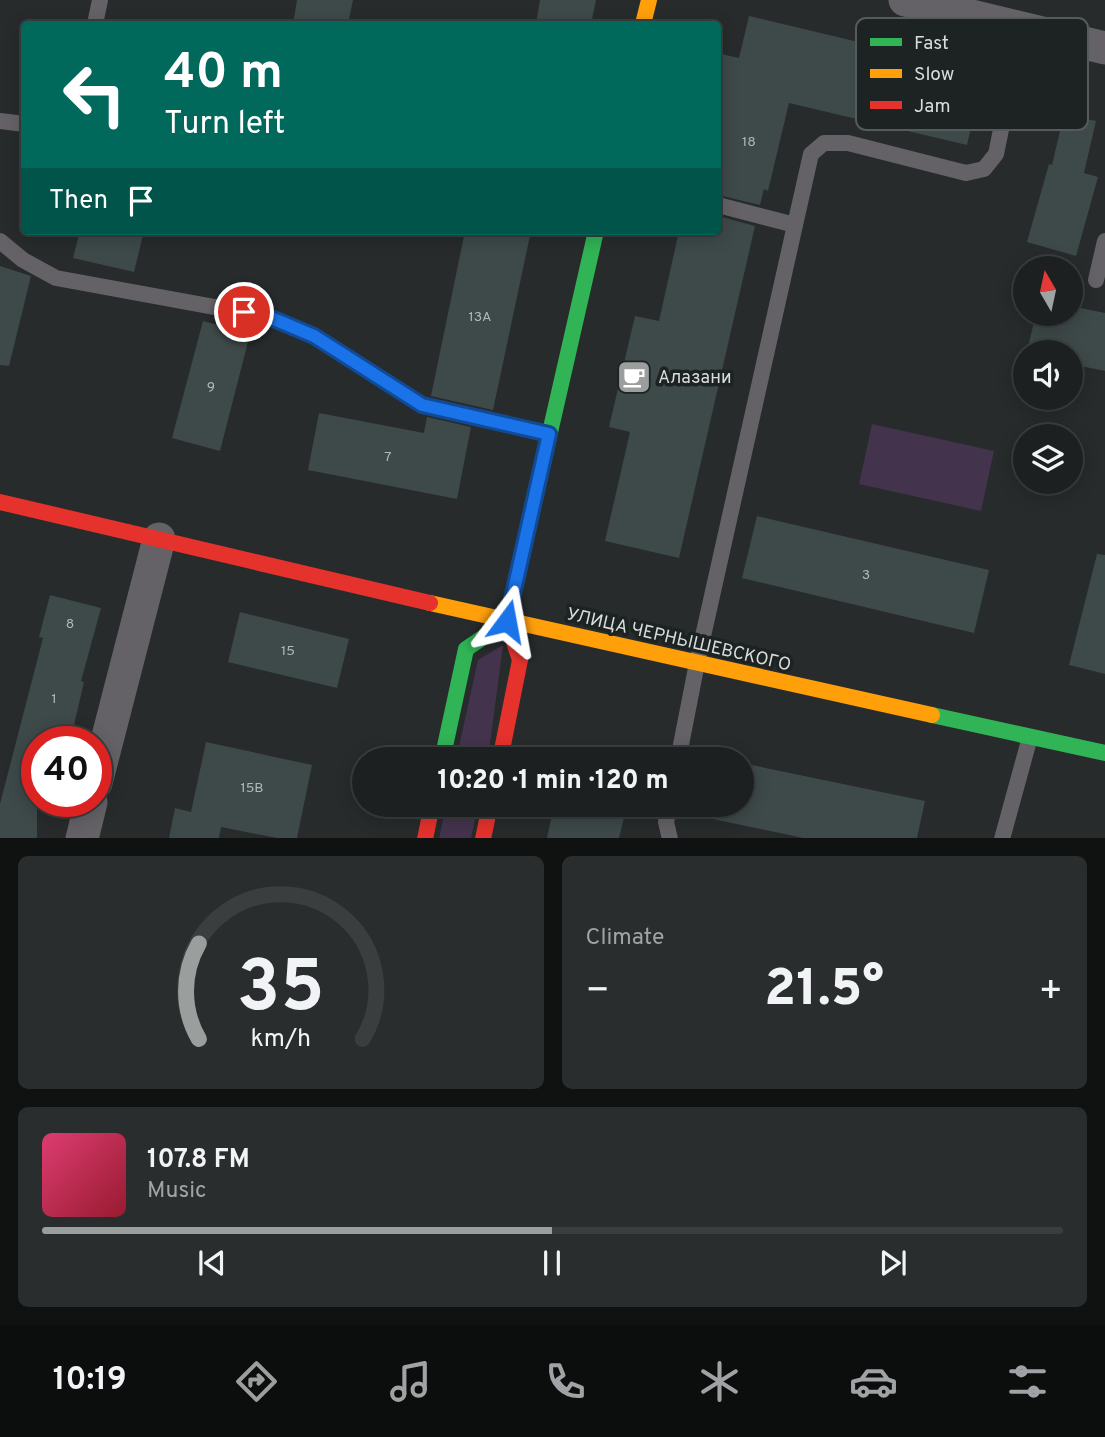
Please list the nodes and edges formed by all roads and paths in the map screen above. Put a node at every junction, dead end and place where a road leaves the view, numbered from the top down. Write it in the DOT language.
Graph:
graph roads {
  1 [pos="100,0"];
  2 [pos="649,0"];
  3 [pos="905,0"];
  4 [pos="982,18"];
  5 [pos="96,21"];
  6 [pos="644,21"];
  7 [pos="1088,44"];
  8 [pos="1105,48"];
  9 [pos="0,121"];
  10 [pos="21,124"];
  11 [pos="1001,130"];
  12 [pos="721,206"];
  13 [pos="795,225"];
  14 [pos="595,235"];
  15 [pos="0,240"];
  16 [pos="1105,242"];
  17 [pos="1096,280"];
  18 [pos="549,434"];
  19 [pos="0,502"];
  20 [pos="159,539"];
  21 [pos="507,621"];
  22 [pos="697,663"];
  23 [pos="111,726"];
  24 [pos="1030,737"];
  25 [pos="445,747"];
  26 [pos="502,747"];
  27 [pos="681,747"];
  28 [pos="1105,754"];
  29 [pos="87,817"];
  30 [pos="429,817"];
  31 [pos="487,817"];
  32 [pos="667,817"];
  33 [pos="82,838"];
  34 [pos="425,838"];
  35 [pos="483,838"];
  36 [pos="670,838"];
  37 [pos="1002,838"];
  1 -- 5 [label="lane"];
  2 -- 6 [label="street"];
  3 -- 4 [label="street"];
  7 -- 8 [label="street"];
  9 -- 10 [label="lane"];
  11 -- 13 [label="lane"];
  12 -- 13 [label="lane"];
  13 -- 22 [label="lane"];
  14 -- 18 [label="street"];
  15 -- 18 [label="lane"];
  16 -- 17 [label="lane"];
  18 -- 21 [label="street"];
  19 -- 20 [label="street, УЛИЦА ЧЕРНЫШЕВСКОГО"];
  20 -- 21 [label="street, УЛИЦА ЧЕРНЫШЕВСКОГО"];
  20 -- 23 [label="street"];
  21 -- 22 [label="street, УЛИЦА ЧЕРНЫШЕВСКОГО"];
  21 -- 25 [label="street"];
  21 -- 26 [label="street"];
  22 -- 24 [label="street, УЛИЦА ЧЕРНЫШЕВСКОГО"];
  22 -- 27 [label="lane"];
  24 -- 28 [label="street, УЛИЦА ЧЕРНЫШЕВСКОГО"];
  24 -- 37 [label="lane"];
  29 -- 33 [label="street"];
  30 -- 34 [label="street"];
  31 -- 35 [label="street"];
  32 -- 36 [label="lane"];
}
